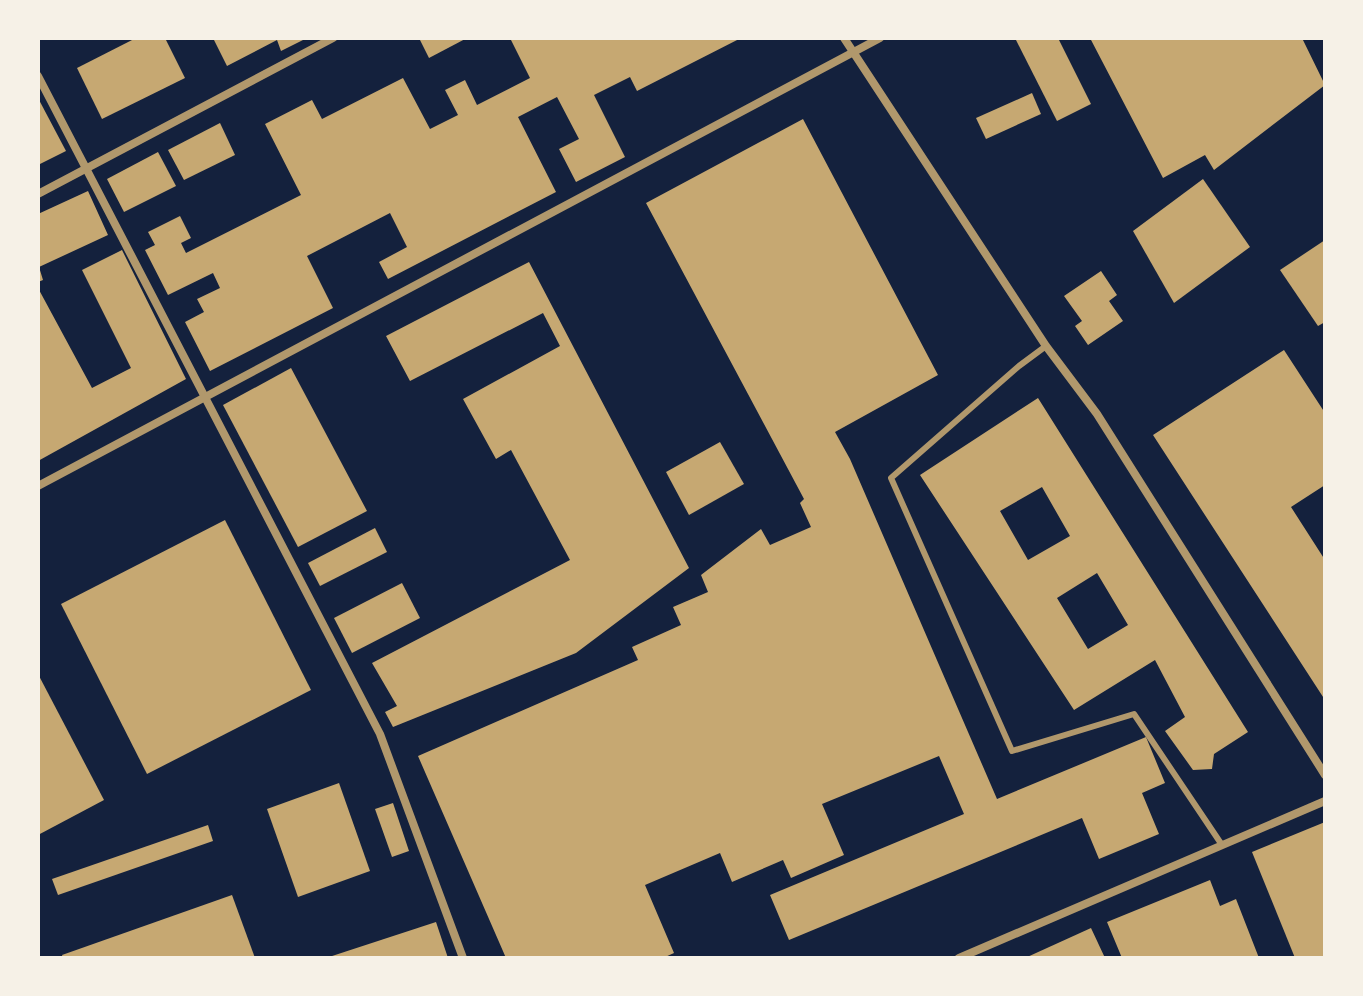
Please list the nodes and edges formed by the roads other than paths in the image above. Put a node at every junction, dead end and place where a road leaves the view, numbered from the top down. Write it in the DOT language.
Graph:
graph roads {
  1 [pos="333,38"];
  2 [pos="844,38"];
  3 [pos="880,38"];
  4 [pos="853,52"];
  5 [pos="38,76"];
  6 [pos="86,168"];
  7 [pos="38,194"];
  8 [pos="1046,346"];
  9 [pos="206,397"];
  10 [pos="38,486"];
  11 [pos="1325,775"];
  12 [pos="1325,801"];
  13 [pos="1222,845"];
  14 [pos="463,958"];
  15 [pos="959,958"];
  1 -- 6 [label="street"];
  2 -- 4 [label="street"];
  3 -- 4 [label="street"];
  4 -- 8 [label="street"];
  4 -- 9 [label="street"];
  5 -- 6 [label="street"];
  6 -- 7 [label="street"];
  6 -- 9 [label="street"];
  8 -- 11 [label="street"];
  8 -- 13 [label="lane"];
  9 -- 10 [label="street"];
  9 -- 14 [label="street"];
  12 -- 13 [label="street"];
  13 -- 15 [label="street"];
}
